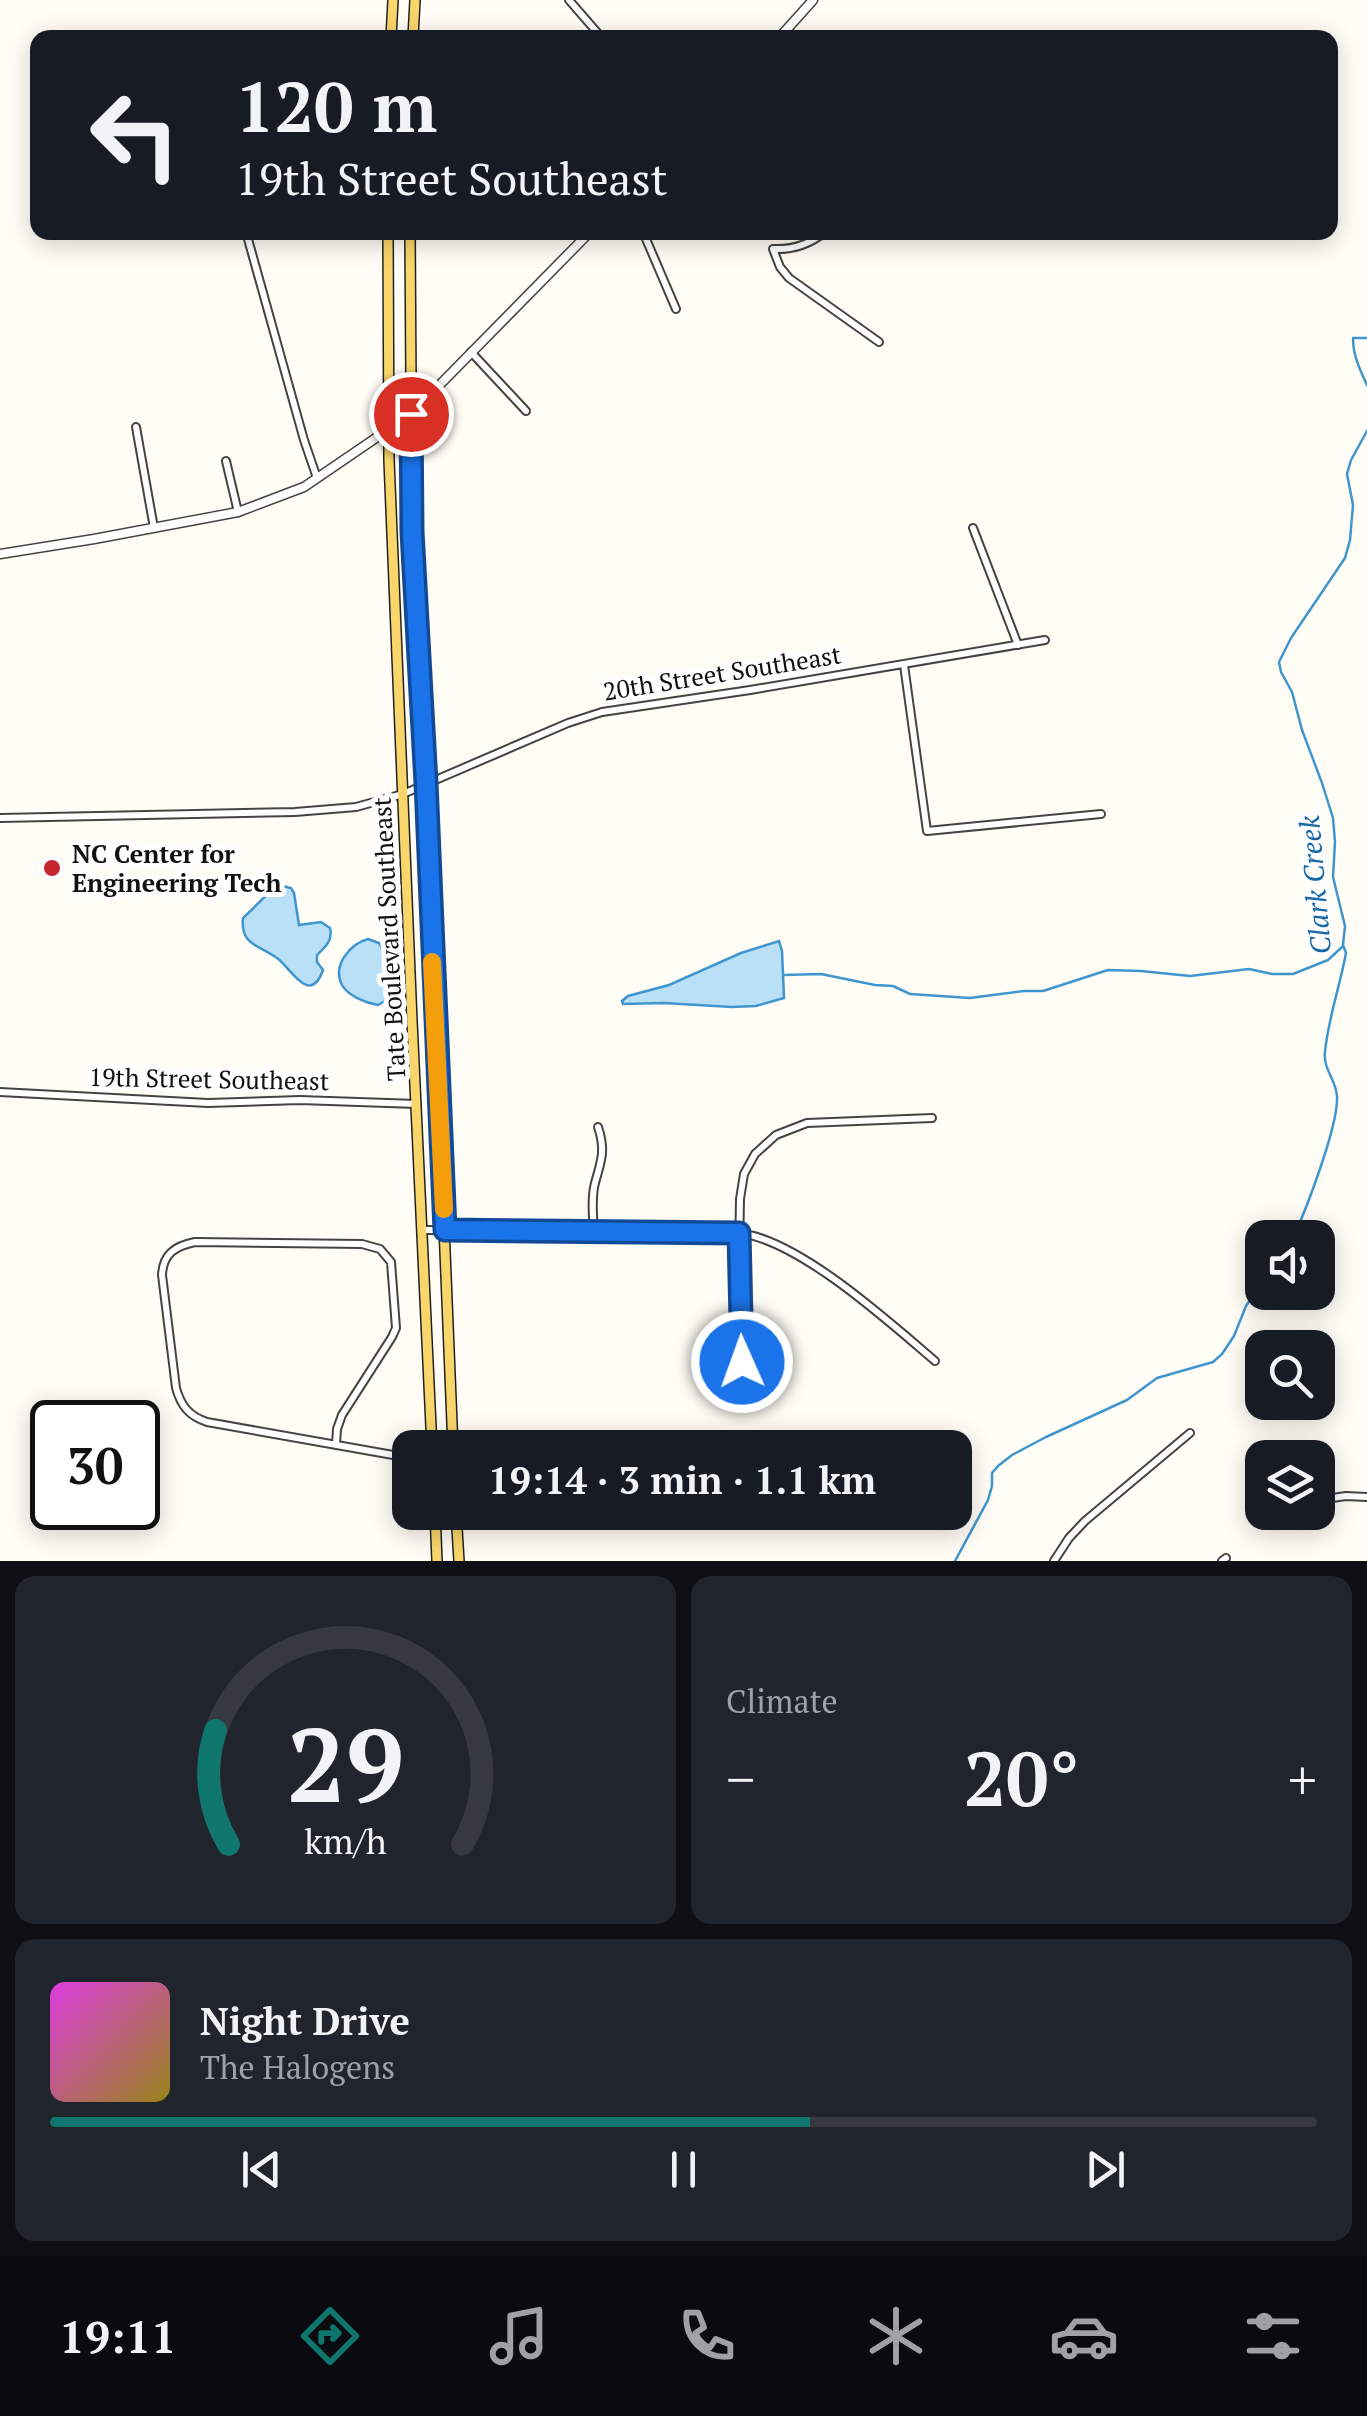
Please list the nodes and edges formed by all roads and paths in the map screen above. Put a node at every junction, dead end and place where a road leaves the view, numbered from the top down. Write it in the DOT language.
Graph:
graph roads {
  1 [pos="393,0"];
  2 [pos="416,0"];
  3 [pos="570,0"];
  4 [pos="813,0"];
  5 [pos="392,30"];
  6 [pos="414,30"];
  7 [pos="595,30"];
  8 [pos="788,30"];
  9 [pos="248,240"];
  10 [pos="388,240"];
  11 [pos="410,240"];
  12 [pos="582,240"];
  13 [pos="646,240"];
  14 [pos="811,240"];
  15 [pos="676,309"];
  16 [pos="879,342"];
  17 [pos="471,352"];
  18 [pos="526,412"];
  19 [pos="411,414"];
  20 [pos="136,427"];
  21 [pos="388,428"];
  22 [pos="226,461"];
  23 [pos="318,480"];
  24 [pos="238,512"];
  25 [pos="154,528"];
  26 [pos="973,528"];
  27 [pos="0,554"];
  28 [pos="1046,640"];
  29 [pos="1018,645"];
  30 [pos="904,665"];
  31 [pos="426,783"];
  32 [pos="403,794"];
  33 [pos="1101,814"];
  34 [pos="0,818"];
  35 [pos="0,1092"];
  36 [pos="417,1104"];
  37 [pos="932,1118"];
  38 [pos="598,1127"];
  39 [pos="423,1230"];
  40 [pos="445,1230"];
  41 [pos="594,1233"];
  42 [pos="739,1233"];
  43 [pos="934,1360"];
  44 [pos="743,1384"];
  45 [pos="431,1430"];
  46 [pos="453,1430"];
  47 [pos="1190,1433"];
  48 [pos="336,1444"];
  49 [pos="392,1455"];
  50 [pos="1367,1497"];
  51 [pos="1335,1498"];
  52 [pos="436,1530"];
  53 [pos="457,1530"];
  54 [pos="438,1561"];
  55 [pos="460,1561"];
  56 [pos="1054,1561"];
  1 -- 5 [label="main road"];
  2 -- 6 [label="main road"];
  3 -- 7 [label="street"];
  4 -- 8 [label="street"];
  9 -- 23 [label="street"];
  10 -- 21 [label="main road, Tate Boulevard Southeast"];
  11 -- 19 [label="main road, Tate Boulevard Southeast"];
  12 -- 17 [label="street"];
  13 -- 15 [label="street"];
  14 -- 16 [label="street"];
  17 -- 18 [label="street"];
  17 -- 19 [label="street"];
  19 -- 21 [label="street"];
  19 -- 31 [label="main road, Tate Boulevard Southeast"];
  20 -- 25 [label="street"];
  21 -- 23 [label="street"];
  21 -- 32 [label="main road, Tate Boulevard Southeast"];
  22 -- 24 [label="street"];
  23 -- 24 [label="street"];
  24 -- 25 [label="street"];
  25 -- 27 [label="street"];
  26 -- 29 [label="street"];
  28 -- 29 [label="street, 20th Street Southeast"];
  29 -- 30 [label="street, 20th Street Southeast"];
  30 -- 31 [label="street, 20th Street Southeast"];
  30 -- 33 [label="street"];
  31 -- 32 [label="street, 20th Street Southeast"];
  31 -- 40 [label="main road, Tate Boulevard Southeast"];
  32 -- 34 [label="street, 20th Street Southeast"];
  32 -- 36 [label="main road, Tate Boulevard Southeast"];
  35 -- 36 [label="street, 19th Street Southeast"];
  36 -- 39 [label="main road, Tate Boulevard Southeast"];
  37 -- 42 [label="street"];
  38 -- 41 [label="street"];
  39 -- 40 [label="street"];
  39 -- 45 [label="main road, Tate Boulevard Southeast"];
  40 -- 41 [label="street"];
  40 -- 46 [label="main road, Tate Boulevard Southeast"];
  41 -- 42 [label="street"];
  42 -- 43 [label="street"];
  42 -- 44 [label="street"];
  47 -- 56 [label="street"];
  48 -- 48 [label="street"];
  48 -- 49 [label="street"];
  50 -- 51 [label="street"];
  52 -- 54 [label="main road"];
  53 -- 55 [label="main road"];
}
